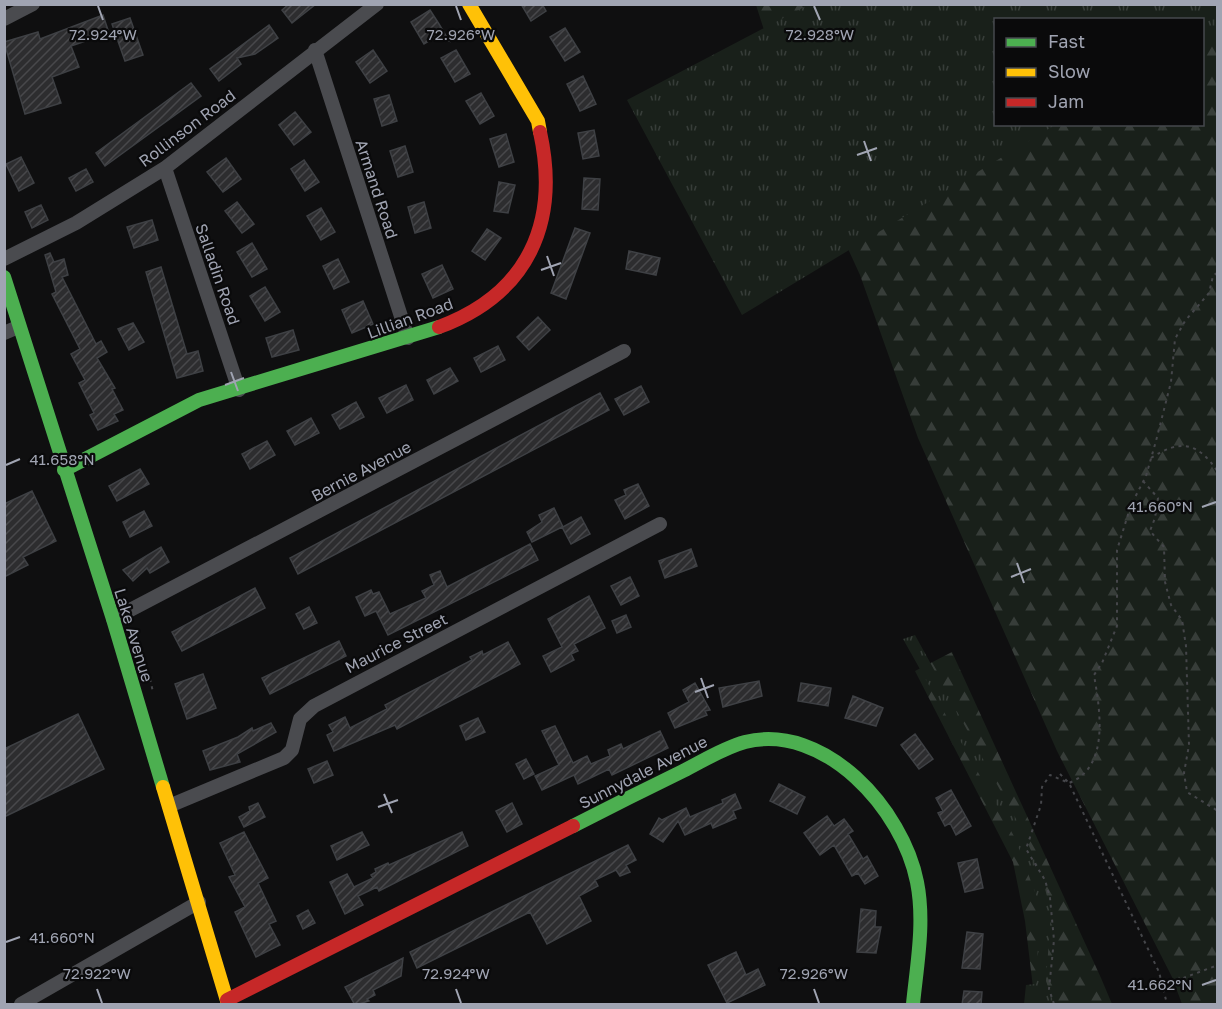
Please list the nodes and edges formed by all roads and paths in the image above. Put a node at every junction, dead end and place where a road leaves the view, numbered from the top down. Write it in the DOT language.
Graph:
graph roads {
  1 [pos="33,4"];
  2 [pos="377,4"];
  3 [pos="469,4"];
  4 [pos="4,20"];
  5 [pos="315,50"];
  6 [pos="165,168"];
  7 [pos="4,259"];
  8 [pos="1218,272"];
  9 [pos="4,277"];
  10 [pos="18,327"];
  11 [pos="4,333"];
  12 [pos="408,339"];
  13 [pos="624,351"];
  14 [pos="239,390"];
  15 [pos="1151,459"];
  16 [pos="64,470"];
  17 [pos="1218,472"];
  18 [pos="1143,481"];
  19 [pos="660,524"];
  20 [pos="113,619"];
  21 [pos="1060,774"];
  22 [pos="1069,783"];
  23 [pos="169,806"];
  24 [pos="1218,811"];
  25 [pos="199,902"];
  26 [pos="1218,965"];
  27 [pos="1162,986"];
  28 [pos="228,1002"];
  29 [pos="21,1005"];
  30 [pos="913,1005"];
  31 [pos="1054,1005"];
  32 [pos="1167,1005"];
  1 -- 4 [label="street"];
  2 -- 5 [label="street, Rollinson Road"];
  3 -- 12 [label="street, Lillian Road"];
  5 -- 6 [label="street, Rollinson Road"];
  5 -- 12 [label="street, Armand Road"];
  6 -- 7 [label="street, Rollinson Road"];
  6 -- 14 [label="street, Salladin Road"];
  8 -- 15 [label="path"];
  9 -- 10 [label="street, Lake Avenue"];
  10 -- 11 [label="street"];
  10 -- 16 [label="street, Lake Avenue"];
  12 -- 14 [label="street, Lillian Road"];
  13 -- 20 [label="street, Bernie Avenue"];
  14 -- 16 [label="street, Lillian Road"];
  15 -- 17 [label="path"];
  15 -- 18 [label="path"];
  16 -- 20 [label="street, Lake Avenue"];
  18 -- 22 [label="path"];
  18 -- 24 [label="path"];
  19 -- 23 [label="street, Maurice Street"];
  20 -- 23 [label="street, Lake Avenue"];
  21 -- 22 [label="path"];
  22 -- 27 [label="path"];
  22 -- 31 [label="path"];
  23 -- 25 [label="street, Lake Avenue"];
  25 -- 28 [label="street, Lake Avenue"];
  25 -- 29 [label="street"];
  26 -- 27 [label="path"];
  27 -- 32 [label="path"];
  28 -- 30 [label="street, Sunnydale Avenue"];
}
